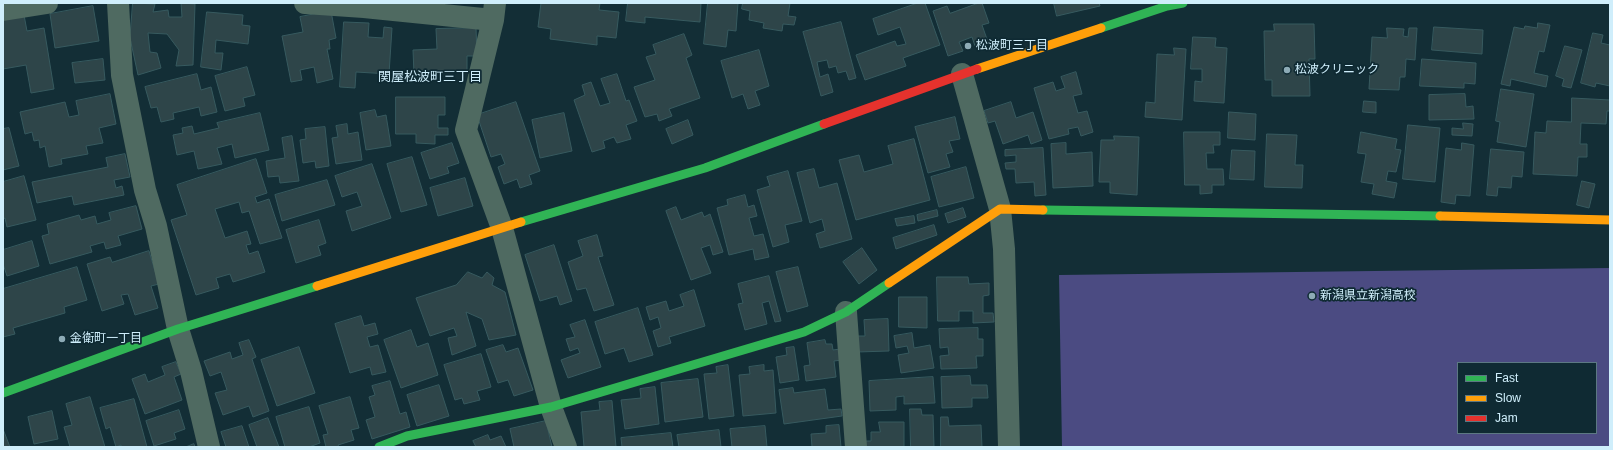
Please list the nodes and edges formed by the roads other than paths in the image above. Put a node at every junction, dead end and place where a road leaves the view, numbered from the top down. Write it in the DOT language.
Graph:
graph roads {
  1 [pos="47,3"];
  2 [pos="118,3"];
  3 [pos="305,3"];
  4 [pos="1183,3"];
  5 [pos="1167,4"];
  6 [pos="3,10"];
  7 [pos="494,11"];
  8 [pos="962,74"];
  9 [pos="1000,209"];
  10 [pos="1610,220"];
  11 [pos="502,228"];
  12 [pos="846,312"];
  13 [pos="178,330"];
  14 [pos="3,393"];
  15 [pos="551,407"];
  16 [pos="209,447"];
  17 [pos="379,447"];
  18 [pos="566,447"];
  19 [pos="856,447"];
  20 [pos="1009,447"];
  1 -- 6 [label="street"];
  2 -- 13 [label="street"];
  3 -- 7 [label="street"];
  4 -- 5 [label="street"];
  5 -- 8 [label="street"];
  7 -- 11 [label="street"];
  8 -- 9 [label="street"];
  8 -- 11 [label="street"];
  9 -- 10 [label="street"];
  9 -- 12 [label="street"];
  9 -- 20 [label="street"];
  11 -- 13 [label="street"];
  11 -- 15 [label="street"];
  12 -- 15 [label="street"];
  12 -- 19 [label="street"];
  13 -- 14 [label="street"];
  13 -- 16 [label="street"];
  15 -- 17 [label="street"];
  15 -- 18 [label="street"];
}
